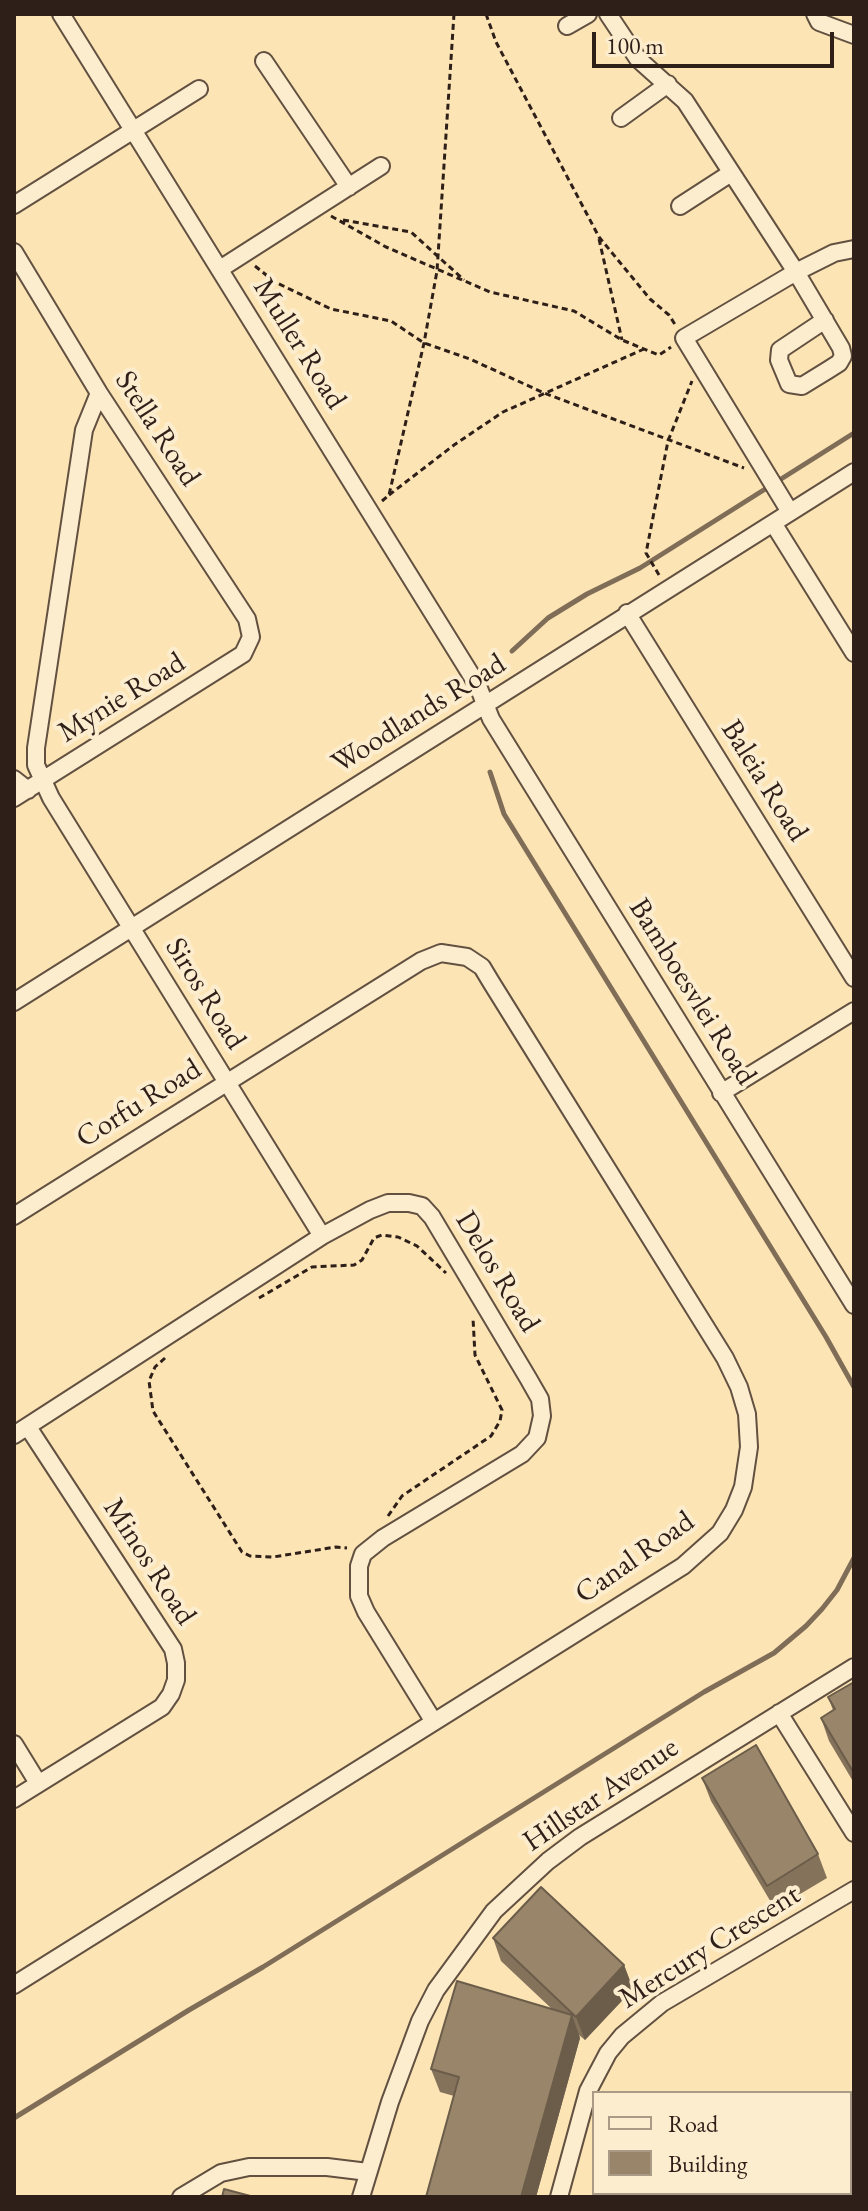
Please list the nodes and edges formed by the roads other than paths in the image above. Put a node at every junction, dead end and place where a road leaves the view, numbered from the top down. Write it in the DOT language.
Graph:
graph roads {
  1 [pos="61,14"];
  2 [pos="588,14"];
  3 [pos="608,14"];
  4 [pos="815,14"];
  5 [pos="567,26"];
  6 [pos="854,35"];
  7 [pos="264,61"];
  8 [pos="668,84"];
  9 [pos="199,89"];
  10 [pos="621,118"];
  11 [pos="133,131"];
  12 [pos="381,166"];
  13 [pos="731,173"];
  14 [pos="349,187"];
  15 [pos="14,205"];
  16 [pos="680,206"];
  17 [pos="854,249"];
  18 [pos="14,252"];
  19 [pos="220,269"];
  20 [pos="796,272"];
  21 [pos="825,320"];
  22 [pos="99,393"];
  23 [pos="854,472"];
  24 [pos="790,512"];
  25 [pos="773,523"];
  26 [pos="627,613"];
  27 [pos="251,637"];
  28 [pos="854,653"];
  29 [pos="485,706"];
  30 [pos="14,779"];
  31 [pos="28,790"];
  32 [pos="131,929"];
  33 [pos="461,955"];
  34 [pos="854,978"];
  35 [pos="14,1002"];
  36 [pos="854,1011"];
  37 [pos="227,1082"];
  38 [pos="721,1093"];
  39 [pos="14,1216"];
  40 [pos="322,1236"];
  41 [pos="854,1305"];
  42 [pos="21,1431"];
  43 [pos="854,1667"];
  44 [pos="779,1713"];
  45 [pos="434,1722"];
  46 [pos="14,1744"];
  47 [pos="38,1783"];
  48 [pos="14,1799"];
  49 [pos="854,1833"];
  50 [pos="854,1890"];
  51 [pos="14,1985"];
  52 [pos="368,2172"];
  53 [pos="181,2197"];
  54 [pos="361,2197"];
  55 [pos="559,2197"];
  1 -- 11 [label="street, Muller Road"];
  2 -- 5 [label="street"];
  3 -- 8 [label="street"];
  4 -- 6 [label="street"];
  7 -- 14 [label="street"];
  8 -- 10 [label="street"];
  8 -- 13 [label="street"];
  9 -- 11 [label="street"];
  11 -- 15 [label="street"];
  11 -- 19 [label="street, Muller Road"];
  12 -- 14 [label="street"];
  13 -- 16 [label="street"];
  13 -- 20 [label="street"];
  14 -- 19 [label="street"];
  17 -- 20 [label="street"];
  18 -- 22 [label="street, Stella Road"];
  19 -- 29 [label="street, Muller Road"];
  20 -- 21 [label="street"];
  20 -- 24 [label="street"];
  22 -- 27 [label="street, Stella Road"];
  22 -- 31 [label="street"];
  23 -- 24 [label="street, Woodlands Road"];
  24 -- 25 [label="street, Woodlands Road"];
  25 -- 26 [label="street, Woodlands Road"];
  25 -- 28 [label="street"];
  26 -- 29 [label="street, Woodlands Road"];
  26 -- 34 [label="street, Baleia Road"];
  27 -- 31 [label="street, Mynie Road"];
  29 -- 32 [label="street, Woodlands Road"];
  29 -- 38 [label="street, Bamboesvlei Road"];
  30 -- 31 [label="street"];
  31 -- 32 [label="street, Siros Road"];
  32 -- 35 [label="street, Woodlands Road"];
  32 -- 37 [label="street, Siros Road"];
  33 -- 37 [label="street, Corfu Road"];
  33 -- 45 [label="street, Canal Road"];
  36 -- 38 [label="street"];
  37 -- 39 [label="street, Corfu Road"];
  37 -- 40 [label="street, Siros Road"];
  38 -- 41 [label="street, Bamboesvlei Road"];
  40 -- 42 [label="street, Delos Road"];
  40 -- 45 [label="street, Delos Road"];
  42 -- 47 [label="street, Minos Road"];
  43 -- 44 [label="street, Hillstar Avenue"];
  44 -- 49 [label="street"];
  44 -- 52 [label="street, Hillstar Avenue"];
  45 -- 51 [label="street, Canal Road"];
  46 -- 47 [label="street"];
  47 -- 48 [label="street, Minos Road"];
  50 -- 55 [label="street, Mercury Crescent"];
  52 -- 53 [label="street"];
  52 -- 54 [label="street, Hillstar Avenue"];
}
